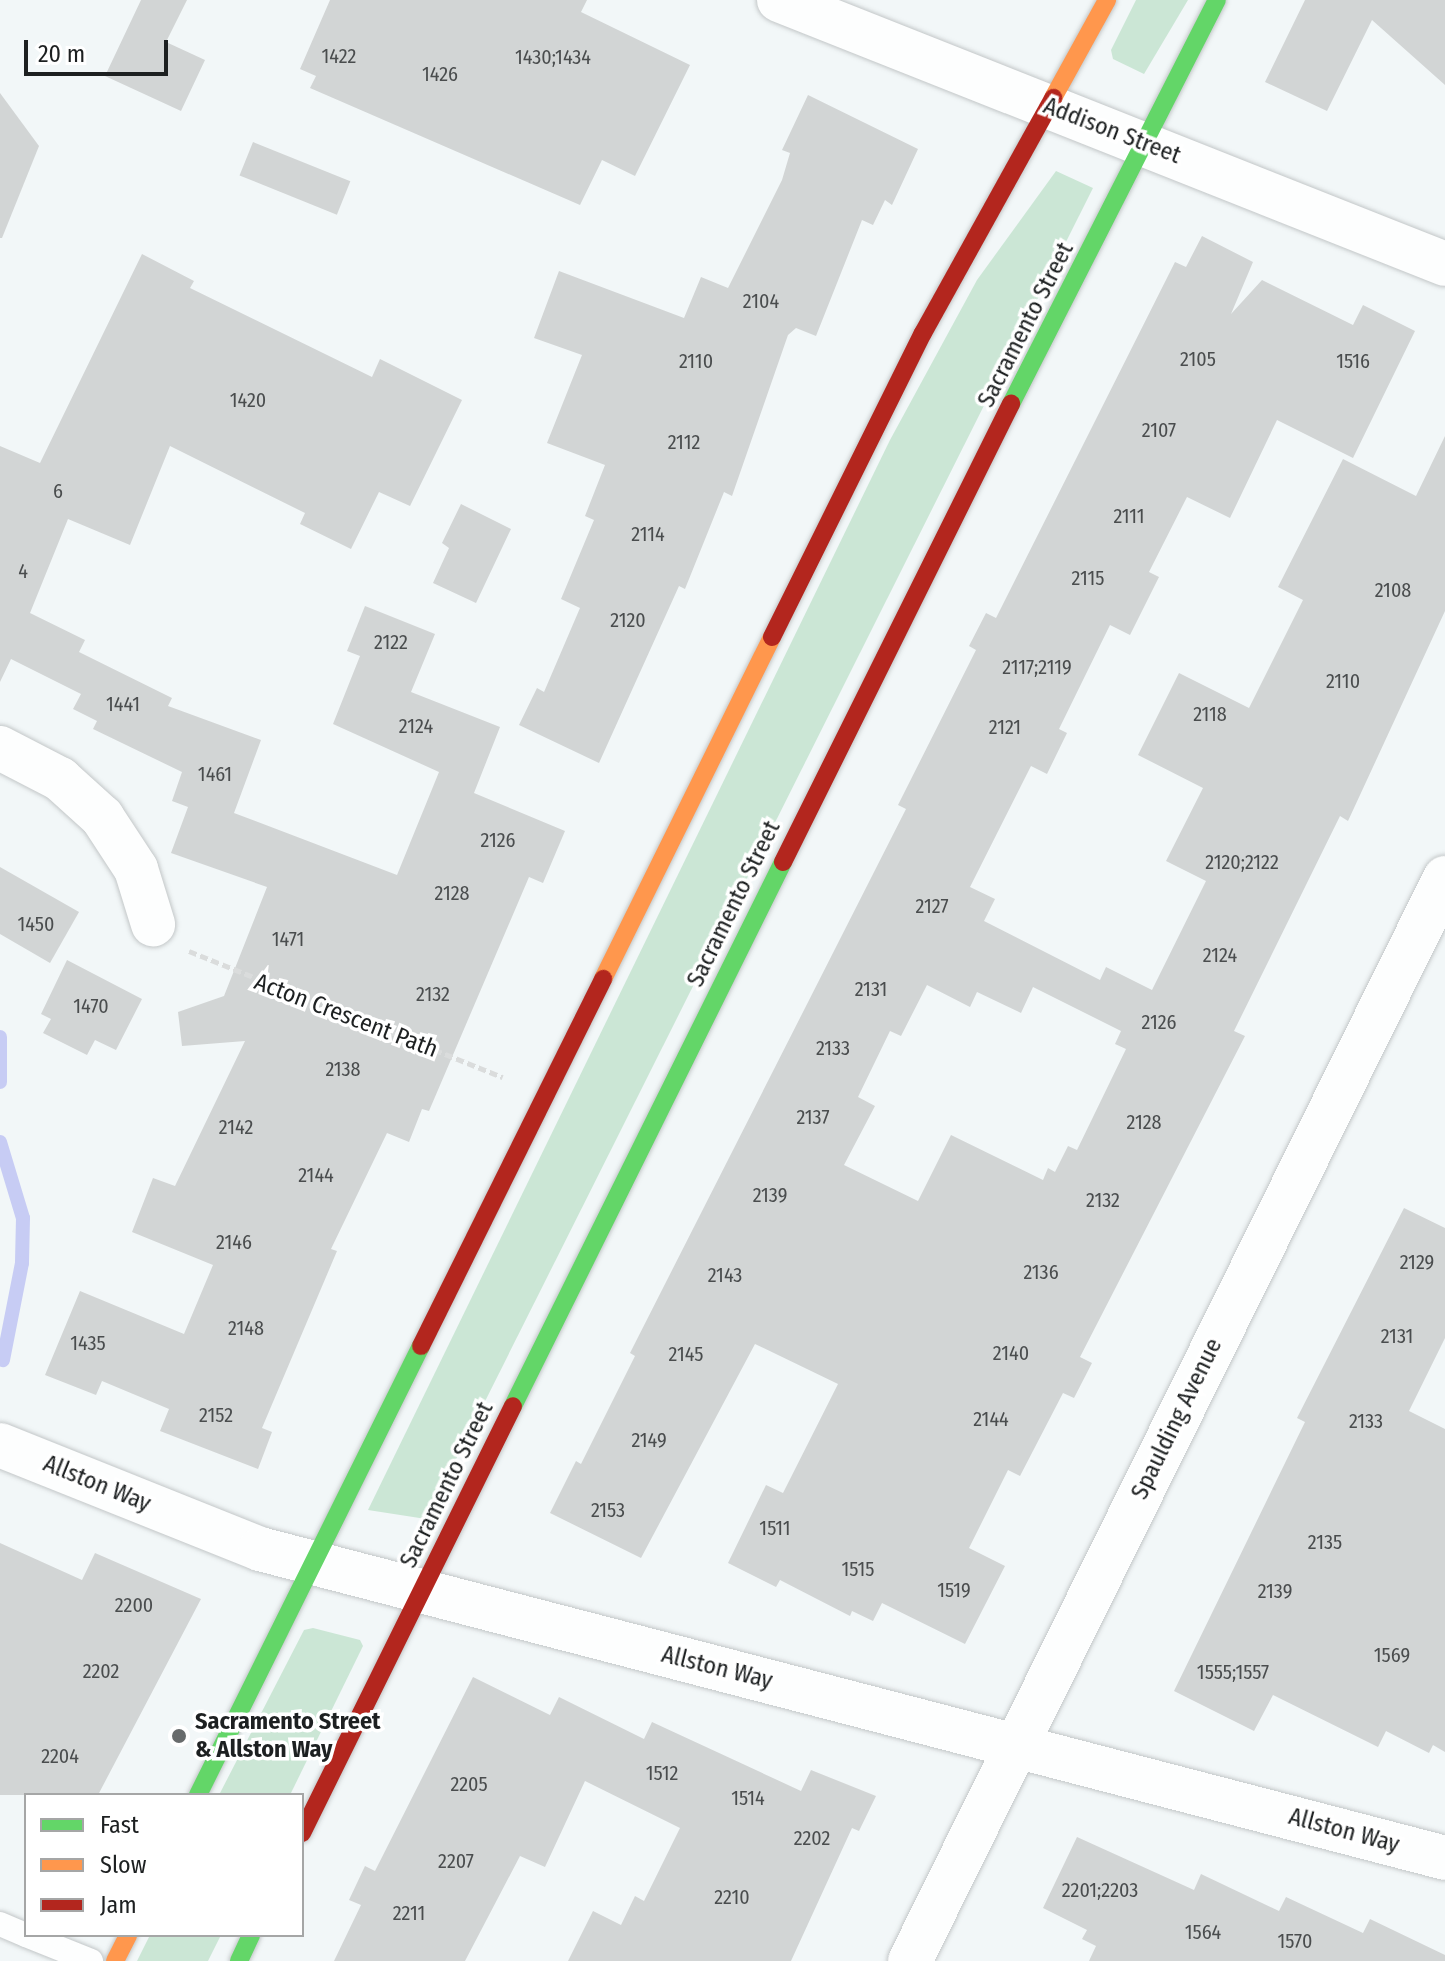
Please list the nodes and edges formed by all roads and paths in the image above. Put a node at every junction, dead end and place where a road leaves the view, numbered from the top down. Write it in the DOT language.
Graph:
graph roads {
  1 [pos="779,0"];
  2 [pos="1107,0"];
  3 [pos="1217,0"];
  4 [pos="1050,108"];
  5 [pos="1147,143"];
  6 [pos="1445,264"];
  7 [pos="0,748"];
  8 [pos="1445,878"];
  9 [pos="153,924"];
  10 [pos="546,1093"];
  11 [pos="0,1445"];
  12 [pos="313,1564"];
  13 [pos="421,1592"];
  14 [pos="1016,1745"];
  15 [pos="199,1793"];
  16 [pos="304,1829"];
  17 [pos="1445,1858"];
  18 [pos="0,1924"];
  19 [pos="24,1934"];
  20 [pos="31,1937"];
  21 [pos="127,1937"];
  22 [pos="250,1937"];
  23 [pos="91,1961"];
  24 [pos="115,1961"];
  25 [pos="239,1961"];
  26 [pos="910,1961"];
  1 -- 4 [label="street, Addison Street"];
  2 -- 4 [label="street"];
  3 -- 5 [label="street, Sacramento Street"];
  4 -- 5 [label="street, Addison Street"];
  4 -- 10 [label="street"];
  5 -- 6 [label="street, Addison Street"];
  5 -- 13 [label="street, Sacramento Street"];
  7 -- 9 [label="street"];
  8 -- 14 [label="street, Spaulding Avenue"];
  9 -- 10 [label="path, Acton Crescent Path"];
  10 -- 12 [label="street"];
  11 -- 12 [label="street, Allston Way"];
  12 -- 13 [label="street, Allston Way"];
  12 -- 15 [label="street"];
  13 -- 14 [label="street, Allston Way"];
  13 -- 16 [label="street, Sacramento Street"];
  14 -- 17 [label="street, Allston Way"];
  14 -- 26 [label="street, Spaulding Avenue"];
  18 -- 19 [label="lane"];
  20 -- 23 [label="lane"];
  21 -- 24 [label="street"];
  22 -- 25 [label="street"];
}
